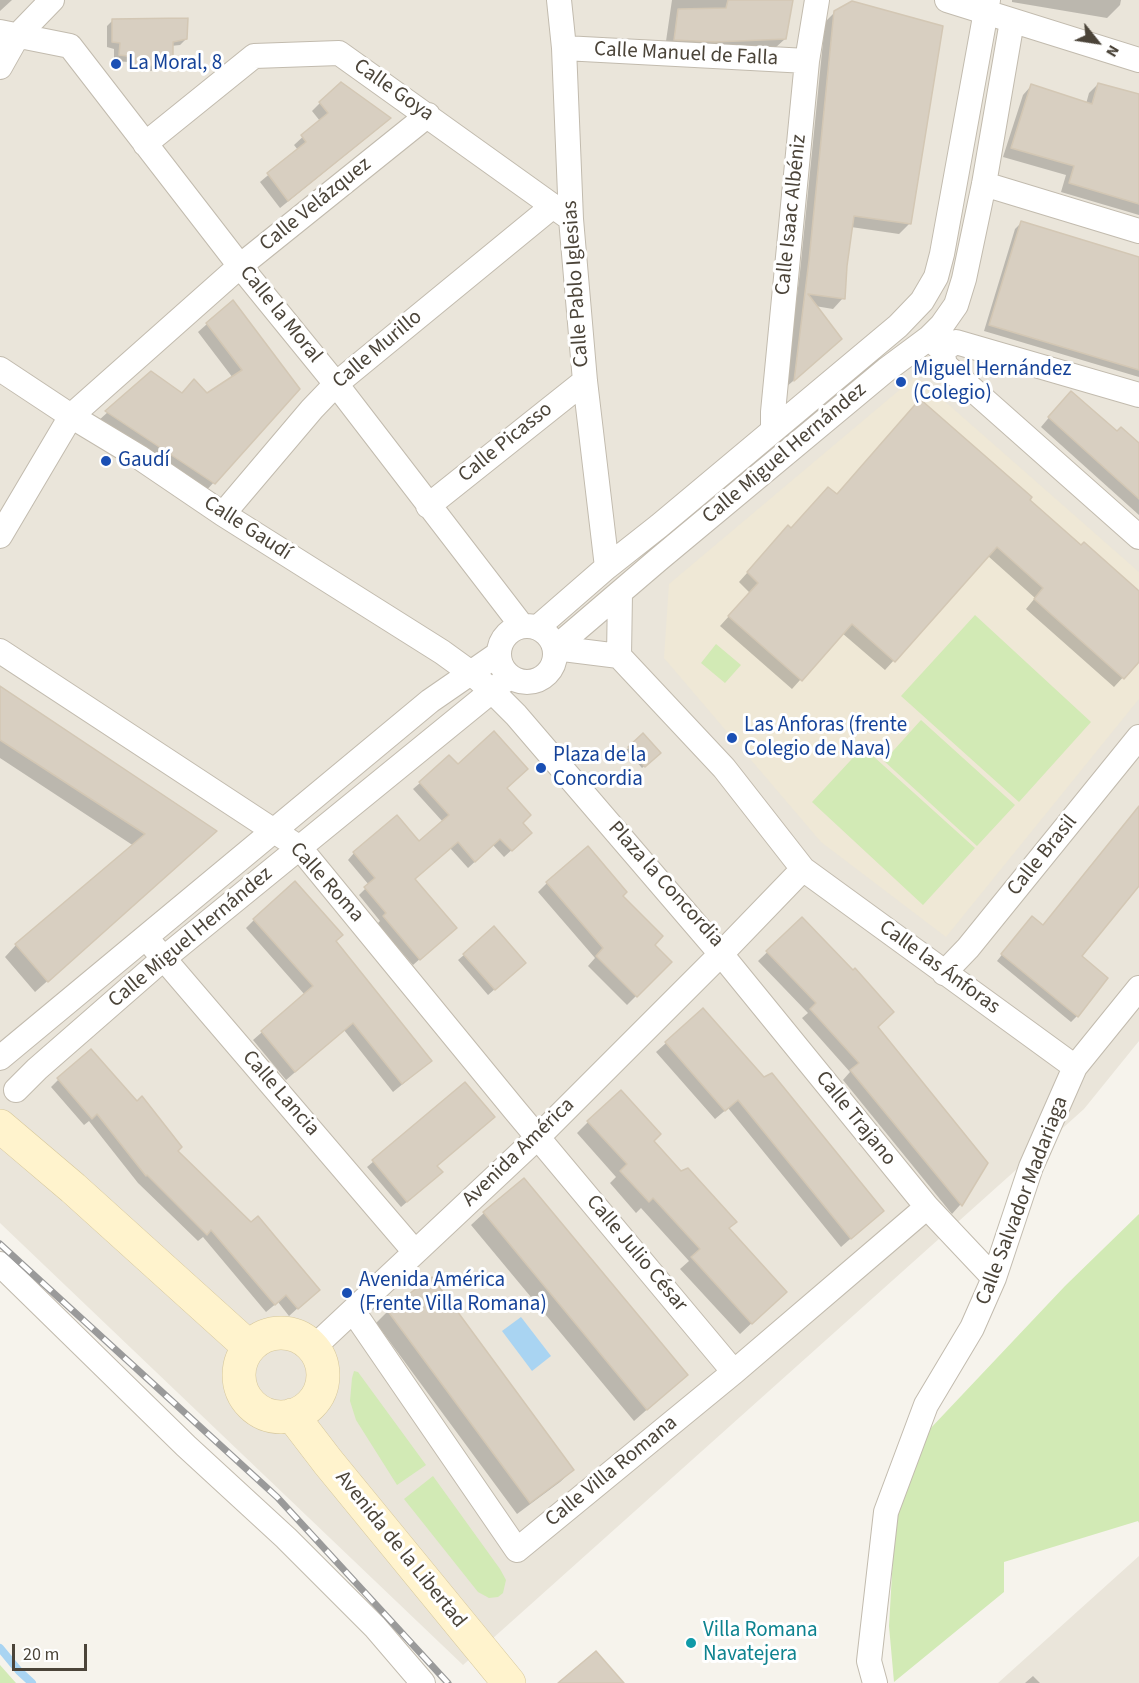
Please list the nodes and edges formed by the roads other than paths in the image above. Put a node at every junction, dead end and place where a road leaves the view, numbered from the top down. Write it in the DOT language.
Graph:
graph roads {
  1 [pos="52,0"];
  2 [pos="559,0"];
  3 [pos="817,0"];
  4 [pos="947,0"];
  5 [pos="987,6"];
  6 [pos="1012,21"];
  7 [pos="9,34"];
  8 [pos="564,48"];
  9 [pos="1139,60"];
  10 [pos="807,61"];
  11 [pos="0,67"];
  12 [pos="428,116"];
  13 [pos="145,144"];
  14 [pos="984,184"];
  15 [pos="562,213"];
  16 [pos="1139,231"];
  17 [pos="240,266"];
  18 [pos="936,344"];
  19 [pos="0,369"];
  20 [pos="585,381"];
  21 [pos="336,384"];
  22 [pos="1139,395"];
  23 [pos="71,416"];
  24 [pos="773,430"];
  25 [pos="428,506"];
  26 [pos="223,514"];
  27 [pos="0,536"];
  28 [pos="1139,537"];
  29 [pos="607,567"];
  30 [pos="620,592"];
  31 [pos="530,626"];
  32 [pos="555,648"];
  33 [pos="0,651"];
  34 [pos="498,654"];
  35 [pos="619,657"];
  36 [pos="471,673"];
  37 [pos="501,684"];
  38 [pos="1139,737"];
  39 [pos="273,830"];
  40 [pos="300,848"];
  41 [pos="803,869"];
  42 [pos="146,936"];
  43 [pos="721,954"];
  44 [pos="163,959"];
  45 [pos="944,973"];
  46 [pos="1139,988"];
  47 [pos="0,1058"];
  48 [pos="1076,1067"];
  49 [pos="16,1090"];
  50 [pos="0,1126"];
  51 [pos="538,1137"];
  52 [pos="927,1207"];
  53 [pos="415,1252"];
  54 [pos="0,1264"];
  55 [pos="994,1278"];
  56 [pos="353,1311"];
  57 [pos="249,1347"];
  58 [pos="313,1348"];
  59 [pos="734,1372"];
  60 [pos="292,1415"];
  61 [pos="423,1683"];
  62 [pos="509,1683"];
  63 [pos="875,1683"];
  1 -- 7 [label="street"];
  2 -- 8 [label="street, Calle Pablo Iglesias"];
  3 -- 10 [label="street, Calle Isaac Albéniz"];
  4 -- 5 [label="street"];
  5 -- 6 [label="street"];
  5 -- 24 [label="street, Calle Miguel Hernández"];
  6 -- 9 [label="street"];
  6 -- 14 [label="street, Calle Miguel Hernández"];
  7 -- 11 [label="street"];
  7 -- 13 [label="street, Calle la Moral"];
  8 -- 10 [label="street, Calle Manuel de Falla"];
  8 -- 15 [label="street, Calle Pablo Iglesias"];
  10 -- 24 [label="street, Calle Isaac Albéniz"];
  12 -- 13 [label="street, Calle Goya"];
  12 -- 15 [label="street, Calle Goya"];
  12 -- 17 [label="street, Calle Velázquez"];
  13 -- 17 [label="street, Calle la Moral"];
  14 -- 16 [label="street"];
  14 -- 18 [label="street, Calle Miguel Hernández"];
  15 -- 20 [label="street, Calle Pablo Iglesias"];
  15 -- 21 [label="street, Calle Murillo"];
  17 -- 21 [label="street, Calle la Moral"];
  17 -- 23 [label="street, Calle Velázquez"];
  18 -- 22 [label="street"];
  18 -- 28 [label="street"];
  18 -- 30 [label="street, Calle Miguel Hernández"];
  19 -- 23 [label="street, Calle Gaudí"];
  20 -- 25 [label="street, Calle Picasso"];
  20 -- 29 [label="street, Calle Pablo Iglesias"];
  21 -- 25 [label="street, Calle la Moral"];
  21 -- 26 [label="street, Calle Murillo"];
  23 -- 26 [label="street, Calle Gaudí"];
  23 -- 27 [label="street, Calle Velázquez"];
  24 -- 29 [label="street, Calle Miguel Hernández"];
  25 -- 31 [label="street, Calle la Moral"];
  26 -- 36 [label="street, Calle Gaudí"];
  29 -- 31 [label="street, Calle Miguel Hernández"];
  30 -- 32 [label="street, Calle Miguel Hernández"];
  30 -- 35 [label="street"];
  31 -- 32 [label="street"];
  31 -- 34 [label="street"];
  32 -- 35 [label="street"];
  32 -- 37 [label="street"];
  33 -- 39 [label="street, Calle Roma"];
  34 -- 36 [label="street, Calle Miguel Hernández"];
  34 -- 37 [label="street"];
  35 -- 41 [label="street"];
  36 -- 37 [label="street, Calle Gaudí"];
  36 -- 39 [label="street, Calle Miguel Hernández"];
  37 -- 40 [label="street, Calle Miguel Hernández"];
  37 -- 43 [label="street, Plaza la Concordia"];
  38 -- 45 [label="street, Calle Brasil"];
  39 -- 40 [label="street, Calle Roma"];
  39 -- 42 [label="street, Calle Miguel Hernández"];
  40 -- 44 [label="street, Calle Miguel Hernández"];
  40 -- 51 [label="street, Calle Roma"];
  41 -- 43 [label="street, Plaza la Concordia"];
  41 -- 45 [label="street, Calle las Ánforas"];
  42 -- 44 [label="street, Calle Lancia"];
  42 -- 47 [label="street, Calle Miguel Hernández"];
  43 -- 51 [label="street, Avenida América"];
  43 -- 52 [label="street, Calle Trajano"];
  44 -- 49 [label="street, Calle Miguel Hernández"];
  44 -- 53 [label="street, Calle Lancia"];
  45 -- 48 [label="street, Calle las Ánforas"];
  46 -- 48 [label="street, Calle Salvador Madariaga"];
  48 -- 55 [label="street, Calle Salvador Madariaga"];
  50 -- 57 [label="main road"];
  51 -- 53 [label="street, Avenida América"];
  51 -- 59 [label="street, Calle Julio César"];
  52 -- 55 [label="street, Calle Trajano"];
  52 -- 59 [label="street, Calle Villa Romana"];
  53 -- 56 [label="street, Avenida América"];
  54 -- 61 [label="street"];
  55 -- 63 [label="street, Calle Salvador Madariaga"];
  56 -- 58 [label="street, Avenida América"];
  56 -- 59 [label="street, Calle Villa Romana"];
  57 -- 58 [label="main road"];
  57 -- 60 [label="main road"];
  58 -- 60 [label="main road"];
  60 -- 62 [label="main road, Avenida de la Libertad"];
}
